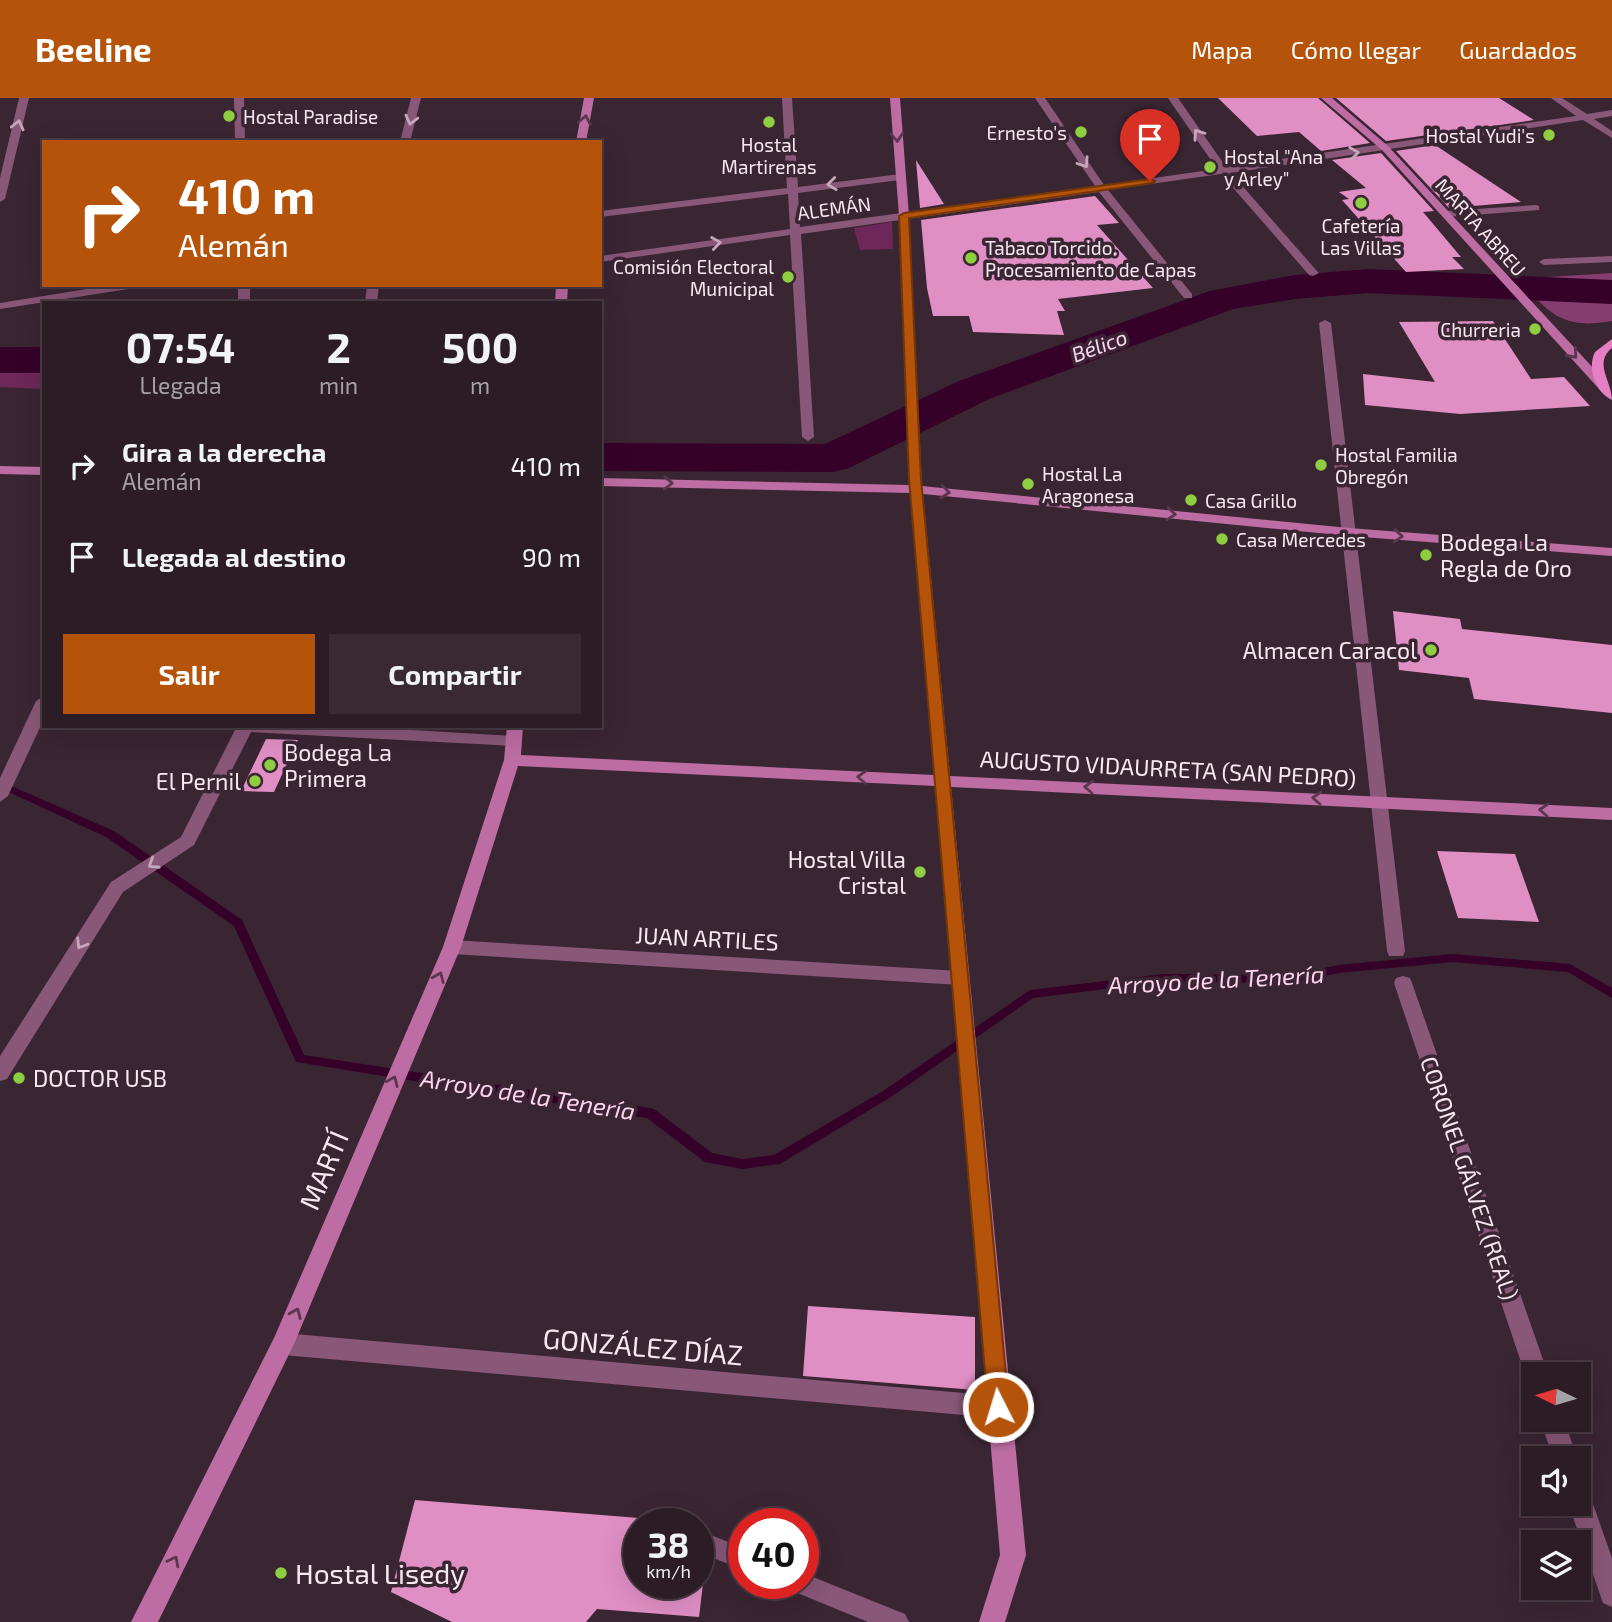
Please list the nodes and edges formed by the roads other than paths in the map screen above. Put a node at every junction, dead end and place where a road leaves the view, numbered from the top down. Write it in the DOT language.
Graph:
graph roads {
  1 [pos="24,98"];
  2 [pos="239,98"];
  3 [pos="416,98"];
  4 [pos="589,98"];
  5 [pos="786,98"];
  6 [pos="895,98"];
  7 [pos="1040,98"];
  8 [pos="1172,98"];
  9 [pos="1326,98"];
  10 [pos="1556,98"];
  11 [pos="1612,113"];
  12 [pos="1585,117"];
  13 [pos="1612,135"];
  14 [pos="240,140"];
  15 [pos="406,140"];
  16 [pos="581,140"];
  17 [pos="1385,148"];
  18 [pos="1224,171"];
  19 [pos="900,177"];
  20 [pos="1101,188"];
  21 [pos="793,189"];
  22 [pos="0,199"];
  23 [pos="1536,208"];
  24 [pos="602,214"];
  25 [pos="1446,214"];
  26 [pos="904,216"];
  27 [pos="795,231"];
  28 [pos="602,259"];
  29 [pos="1612,259"];
  30 [pos="1544,262"];
  31 [pos="1313,273"];
  32 [pos="122,287"];
  33 [pos="1188,296"];
  34 [pos="0,306"];
  35 [pos="1325,323"];
  36 [pos="1612,343"];
  37 [pos="1608,392"];
  38 [pos="808,437"];
  39 [pos="0,470"];
  40 [pos="42,471"];
  41 [pos="602,482"];
  42 [pos="916,484"];
  43 [pos="1349,532"];
  44 [pos="1612,552"];
  45 [pos="38,722"];
  46 [pos="245,728"];
  47 [pos="313,728"];
  48 [pos="514,734"];
  49 [pos="512,760"];
  50 [pos="942,780"];
  51 [pos="0,796"];
  52 [pos="1379,801"];
  53 [pos="1612,814"];
  54 [pos="452,947"];
  55 [pos="1396,951"];
  56 [pos="960,978"];
  57 [pos="1403,983"];
  58 [pos="6,1054"];
  59 [pos="0,1073"];
  60 [pos="283,1344"];
  61 [pos="1533,1362"];
  62 [pos="998,1407"];
  63 [pos="1585,1516"];
  64 [pos="819,1590"];
  65 [pos="1612,1594"];
  66 [pos="144,1622"];
  67 [pos="897,1622"];
  68 [pos="992,1622"];
  22 -- 1 [label="street, one-way"];
  2 -- 14 [label="street"];
  3 -- 15 [label="street, one-way"];
  16 -- 4 [label="street, one-way"];
  5 -- 21 [label="street"];
  6 -- 19 [label="street, one-way"];
  7 -- 20 [label="street, one-way"];
  18 -- 8 [label="street, one-way"];
  9 -- 17 [label="street, MARTA ABREU"];
  10 -- 12 [label="street"];
  11 -- 12 [label="street, ALEMÁN"];
  12 -- 13 [label="street"];
  12 -- 17 [label="street, ALEMÁN"];
  18 -- 17 [label="street, ALEMÁN, one-way"];
  17 -- 25 [label="street, MARTA ABREU"];
  18 -- 20 [label="street, ALEMÁN"];
  18 -- 31 [label="street"];
  19 -- 21 [label="street, one-way"];
  19 -- 26 [label="street"];
  20 -- 26 [label="street, ALEMÁN"];
  20 -- 33 [label="street"];
  21 -- 24 [label="street"];
  21 -- 27 [label="street"];
  23 -- 25 [label="lane"];
  25 -- 37 [label="street, MARTA ABREU, one-way"];
  26 -- 27 [label="street, ALEMÁN"];
  26 -- 42 [label="street"];
  28 -- 27 [label="street, ALEMÁN, one-way"];
  27 -- 38 [label="street"];
  29 -- 30 [label="street"];
  32 -- 34 [label="street"];
  35 -- 43 [label="street"];
  36 -- 37 [label="main road"];
  39 -- 40 [label="street"];
  41 -- 42 [label="street, one-way"];
  42 -- 43 [label="street, one-way"];
  42 -- 50 [label="street"];
  43 -- 44 [label="street, one-way"];
  43 -- 52 [label="street"];
  45 -- 51 [label="street"];
  46 -- 58 [label="street, one-way"];
  47 -- 48 [label="street"];
  48 -- 49 [label="street, MARTÍ"];
  50 -- 49 [label="street, AUGUSTO VIDAURRETA (SAN PEDRO), one-way"];
  49 -- 54 [label="street, MARTÍ"];
  52 -- 50 [label="street, AUGUSTO VIDAURRETA (SAN PEDRO), one-way"];
  50 -- 56 [label="street"];
  53 -- 52 [label="street, AUGUSTO VIDAURRETA (SAN PEDRO), one-way"];
  52 -- 55 [label="street"];
  54 -- 56 [label="street, JUAN ARTILES"];
  60 -- 54 [label="street, MARTÍ, one-way"];
  56 -- 62 [label="street"];
  57 -- 61 [label="street, CORONEL GÁLVEZ (REAL)"];
  58 -- 59 [label="street"];
  60 -- 62 [label="street, GONZÁLEZ DÍAZ"];
  66 -- 60 [label="street, MARTÍ, one-way"];
  62 -- 68 [label="street"];
  63 -- 65 [label="street"];
  64 -- 67 [label="lane"];
}
